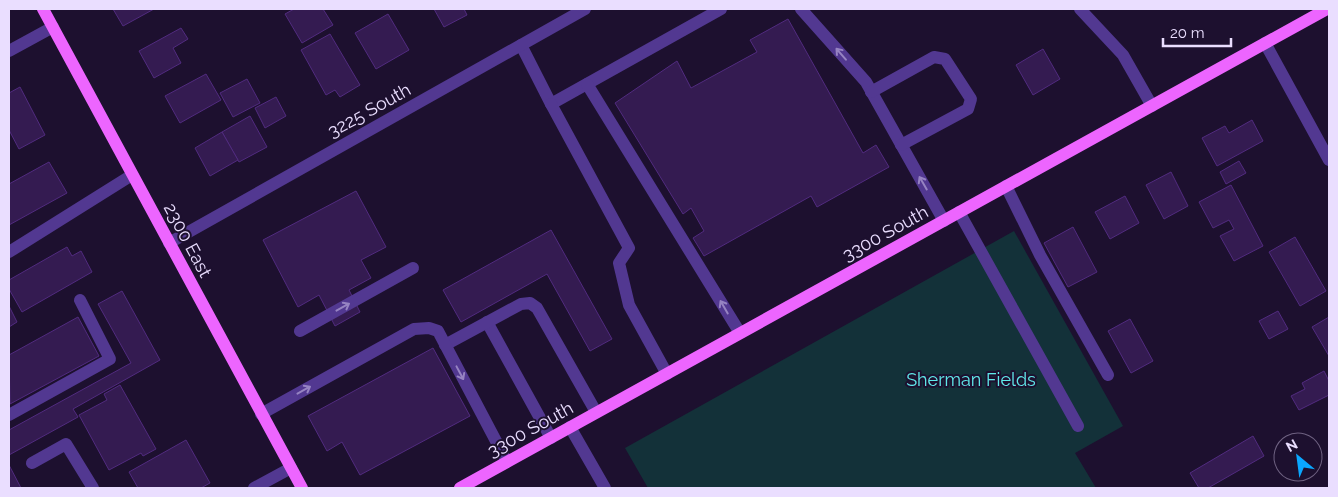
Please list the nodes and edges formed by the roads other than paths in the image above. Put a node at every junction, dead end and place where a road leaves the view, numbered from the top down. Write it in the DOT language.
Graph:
graph roads {
  1 [pos="43,9"];
  2 [pos="585,9"];
  3 [pos="721,9"];
  4 [pos="801,9"];
  5 [pos="1080,9"];
  6 [pos="1327,9"];
  7 [pos="53,27"];
  8 [pos="1265,43"];
  9 [pos="521,45"];
  10 [pos="9,51"];
  11 [pos="587,84"];
  12 [pos="871,92"];
  13 [pos="551,104"];
  14 [pos="1152,106"];
  15 [pos="901,145"];
  16 [pos="1329,160"];
  17 [pos="132,175"];
  18 [pos="1006,186"];
  19 [pos="959,212"];
  20 [pos="944,221"];
  21 [pos="169,243"];
  22 [pos="9,252"];
  23 [pos="413,268"];
  24 [pos="80,300"];
  25 [pos="487,322"];
  26 [pos="300,331"];
  27 [pos="740,334"];
  28 [pos="445,345"];
  29 [pos="666,374"];
  30 [pos="1108,375"];
  31 [pos="596,412"];
  32 [pos="261,414"];
  33 [pos="9,415"];
  34 [pos="1078,426"];
  35 [pos="570,427"];
  36 [pos="551,438"];
  37 [pos="507,462"];
  38 [pos="32,463"];
  39 [pos="291,468"];
  40 [pos="93,488"];
  41 [pos="254,488"];
  42 [pos="302,488"];
  43 [pos="460,488"];
  44 [pos="605,488"];
  1 -- 7 [label="main road, 2300 East"];
  2 -- 9 [label="street, 3225 South"];
  3 -- 11 [label="street"];
  12 -- 4 [label="street, one-way"];
  5 -- 14 [label="street"];
  6 -- 8 [label="main road, 3300 South"];
  7 -- 10 [label="street"];
  7 -- 17 [label="main road, 2300 East"];
  8 -- 14 [label="main road, 3300 South"];
  8 -- 16 [label="street"];
  9 -- 13 [label="street"];
  9 -- 21 [label="street, 3225 South"];
  11 -- 13 [label="street"];
  27 -- 11 [label="street, one-way"];
  12 -- 15 [label="street"];
  12 -- 15 [label="street"];
  13 -- 29 [label="street"];
  14 -- 18 [label="main road, 3300 South"];
  20 -- 15 [label="street, one-way"];
  17 -- 21 [label="main road, 2300 East"];
  17 -- 22 [label="street"];
  18 -- 19 [label="main road, 3300 South"];
  18 -- 30 [label="street"];
  19 -- 20 [label="main road, 3300 South"];
  19 -- 34 [label="street"];
  20 -- 27 [label="main road, 3300 South"];
  21 -- 32 [label="main road, 2300 East"];
  26 -- 23 [label="street, one-way"];
  24 -- 33 [label="street"];
  25 -- 28 [label="street"];
  25 -- 31 [label="street"];
  25 -- 36 [label="street"];
  27 -- 29 [label="main road, 3300 South"];
  32 -- 28 [label="street, one-way"];
  28 -- 37 [label="street, one-way"];
  29 -- 31 [label="main road, 3300 South"];
  31 -- 35 [label="main road, 3300 South"];
  32 -- 39 [label="main road, 2300 East"];
  35 -- 36 [label="main road, 3300 South"];
  35 -- 44 [label="street"];
  36 -- 37 [label="main road, 3300 South"];
  37 -- 43 [label="main road, 3300 South"];
  38 -- 40 [label="street"];
  39 -- 41 [label="street"];
  39 -- 42 [label="main road, 2300 East"];
}
